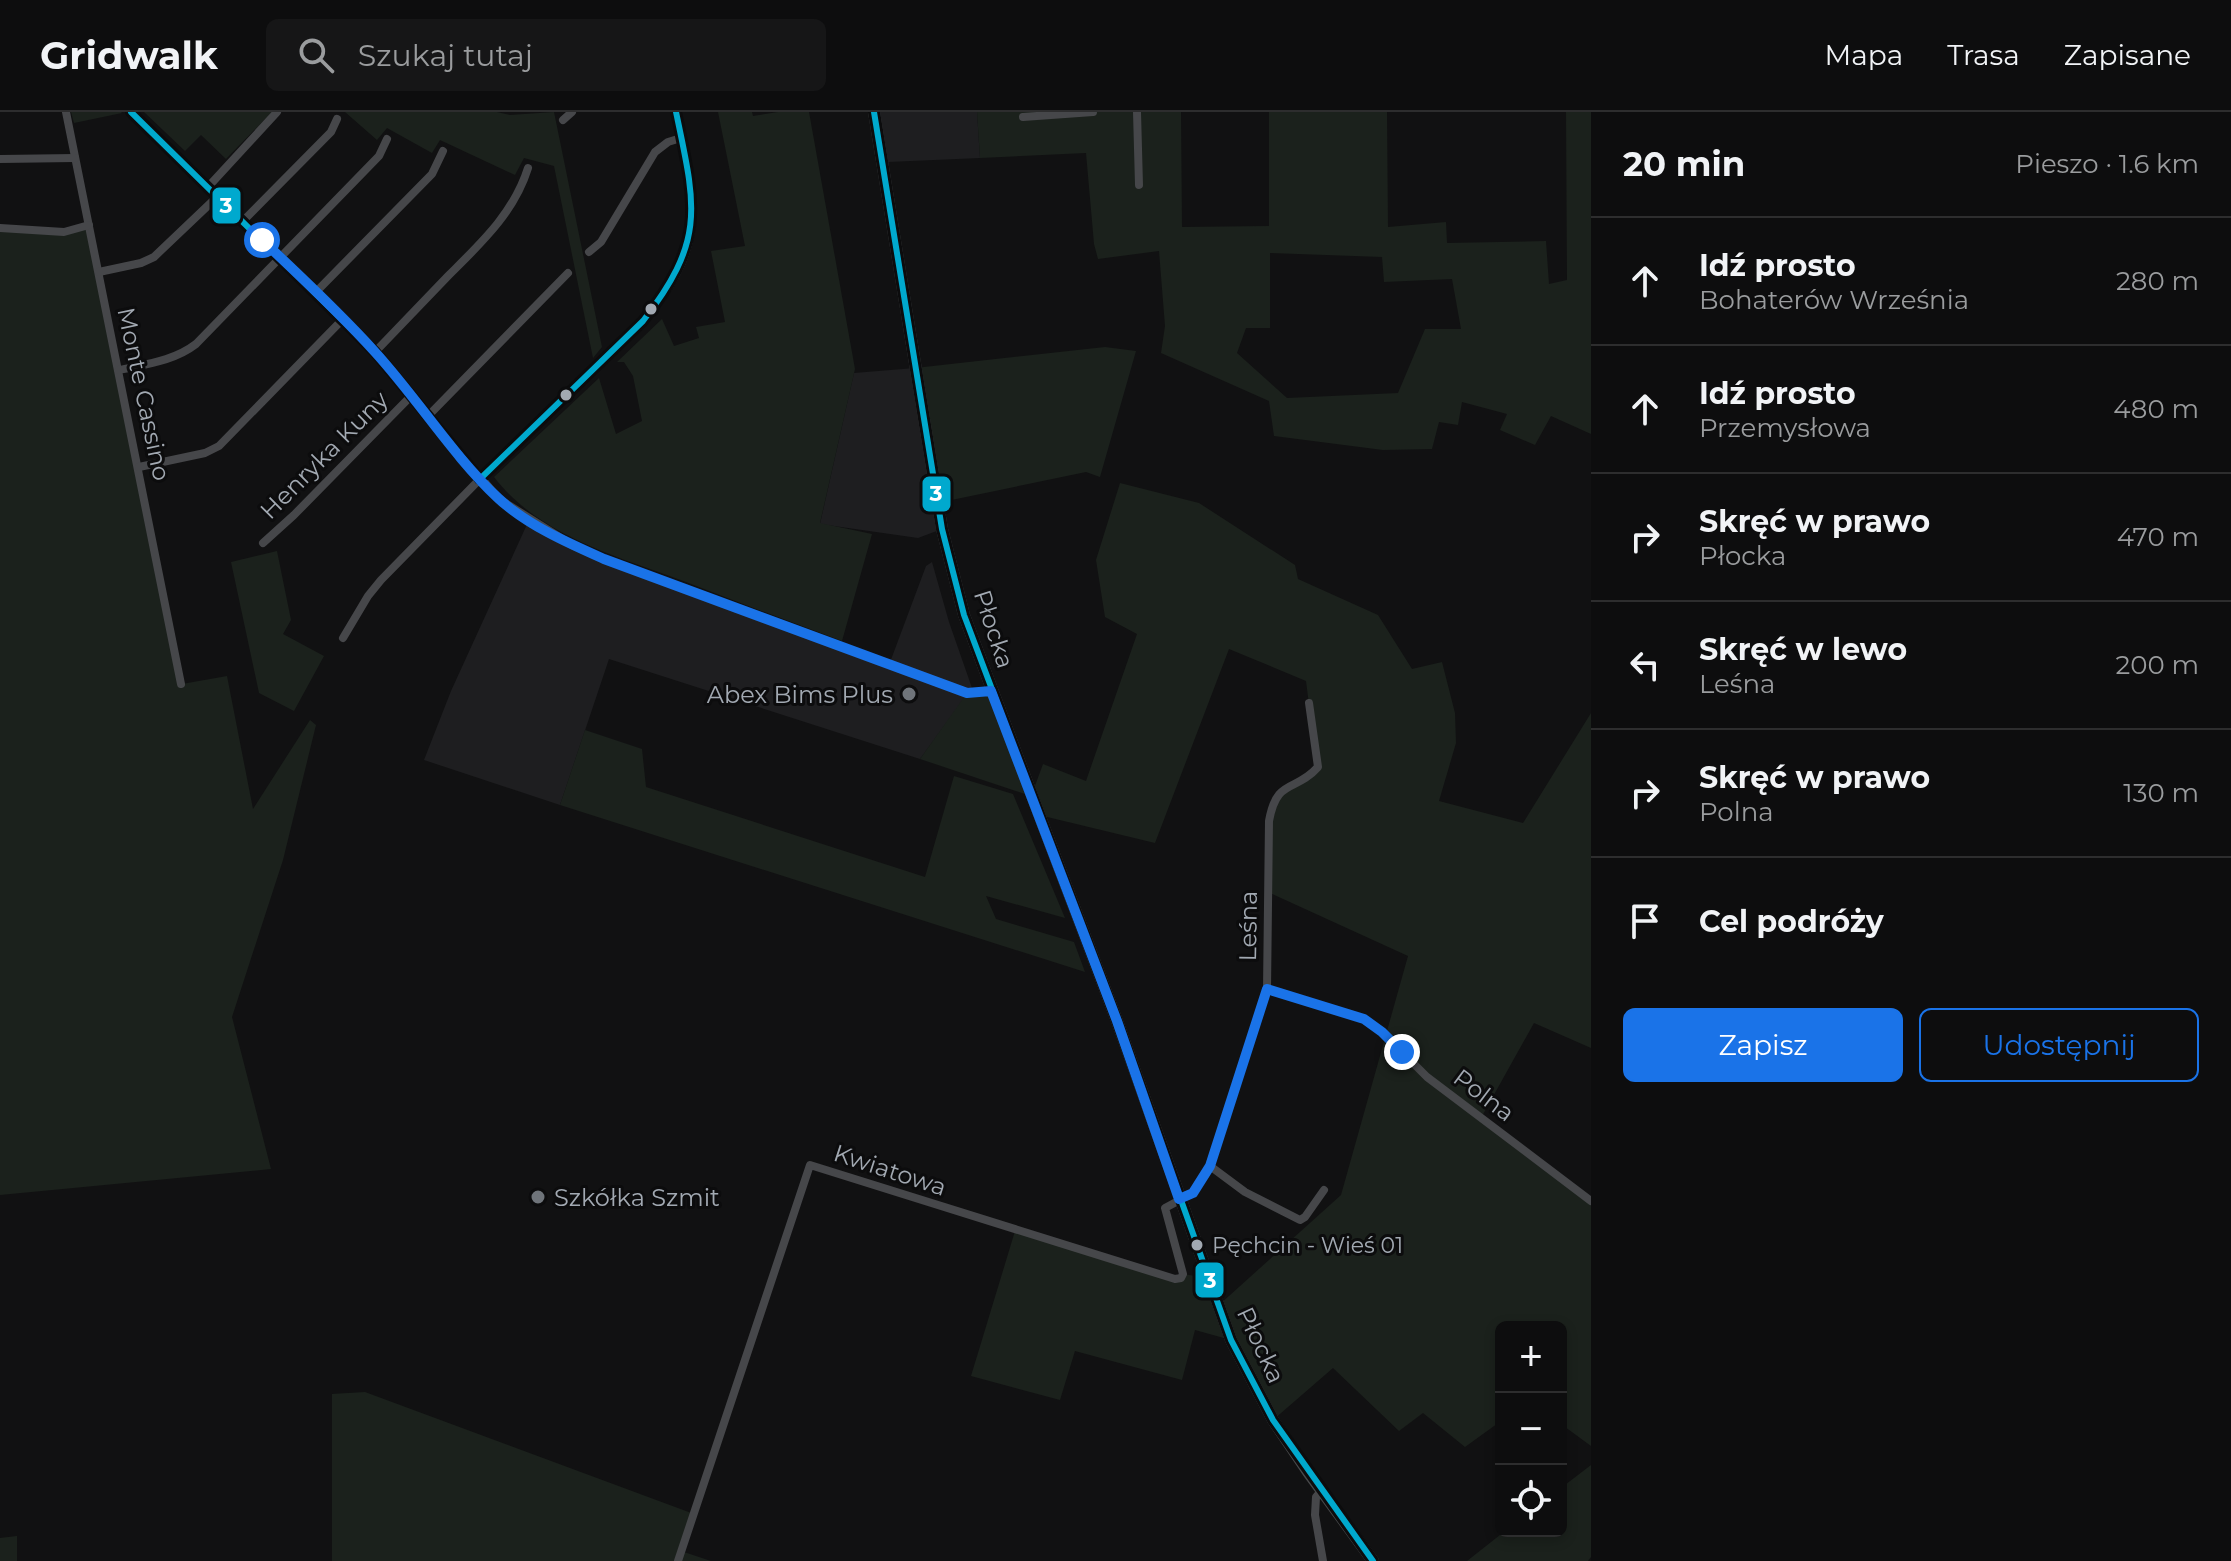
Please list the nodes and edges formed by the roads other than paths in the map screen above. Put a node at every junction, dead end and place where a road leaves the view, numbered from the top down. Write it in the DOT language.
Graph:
graph roads {
  1 [pos="66,112"];
  2 [pos="131,112"];
  3 [pos="277,112"];
  4 [pos="572,112"];
  5 [pos="676,112"];
  6 [pos="874,112"];
  7 [pos="1093,112"];
  8 [pos="1137,112"];
  9 [pos="1023,117"];
  10 [pos="337,119"];
  11 [pos="563,120"];
  12 [pos="681,138"];
  13 [pos="387,139"];
  14 [pos="443,151"];
  15 [pos="75,158"];
  16 [pos="0,159"];
  17 [pos="528,168"];
  18 [pos="1139,185"];
  19 [pos="208,187"];
  20 [pos="217,197"];
  21 [pos="243,221"];
  22 [pos="89,225"];
  23 [pos="0,228"];
  24 [pos="589,252"];
  25 [pos="281,258"];
  26 [pos="99,272"];
  27 [pos="568,273"];
  28 [pos="315,293"];
  29 [pos="343,319"];
  30 [pos="375,352"];
  31 [pos="119,370"];
  32 [pos="412,395"];
  33 [pos="429,415"];
  34 [pos="139,467"];
  35 [pos="480,479"];
  36 [pos="263,543"];
  37 [pos="343,638"];
  38 [pos="181,684"];
  39 [pos="991,691"];
  40 [pos="1309,703"];
  41 [pos="1267,989"];
  42 [pos="1210,1166"];
  43 [pos="1324,1190"];
  44 [pos="1179,1199"];
  45 [pos="1591,1201"];
  46 [pos="1321,1491"];
  47 [pos="678,1561"];
  48 [pos="1323,1561"];
  49 [pos="1373,1561"];
  1 -- 15 [label="street, Monte Cassino"];
  2 -- 19 [label="street"];
  3 -- 19 [label="street"];
  4 -- 11 [label="street"];
  5 -- 12 [label="street"];
  6 -- 39 [label="main road, Płocka"];
  7 -- 9 [label="street"];
  8 -- 18 [label="street"];
  10 -- 21 [label="street"];
  12 -- 24 [label="street"];
  12 -- 35 [label="street"];
  13 -- 25 [label="street"];
  14 -- 28 [label="street"];
  15 -- 16 [label="street"];
  15 -- 22 [label="street, Monte Cassino"];
  17 -- 30 [label="street"];
  19 -- 20 [label="street"];
  20 -- 21 [label="street"];
  20 -- 26 [label="street"];
  21 -- 25 [label="street"];
  22 -- 23 [label="street"];
  22 -- 26 [label="street, Monte Cassino"];
  25 -- 28 [label="street"];
  25 -- 31 [label="street"];
  26 -- 31 [label="street, Monte Cassino"];
  27 -- 33 [label="street"];
  28 -- 29 [label="street"];
  29 -- 30 [label="street"];
  29 -- 34 [label="street"];
  30 -- 32 [label="street"];
  31 -- 34 [label="street, Monte Cassino"];
  32 -- 33 [label="street"];
  32 -- 36 [label="street, Henryka Kuny"];
  33 -- 35 [label="street"];
  34 -- 38 [label="street, Monte Cassino"];
  35 -- 37 [label="street"];
  35 -- 39 [label="street"];
  39 -- 44 [label="main road, Płocka"];
  40 -- 41 [label="street, Leśna"];
  41 -- 42 [label="street, Leśna"];
  41 -- 45 [label="street, Polna"];
  42 -- 43 [label="street"];
  42 -- 44 [label="street, Leśna"];
  44 -- 46 [label="main road, Płocka"];
  44 -- 47 [label="street, Kwiatowa"];
  46 -- 48 [label="street"];
  46 -- 49 [label="main road, Płocka"];
}
